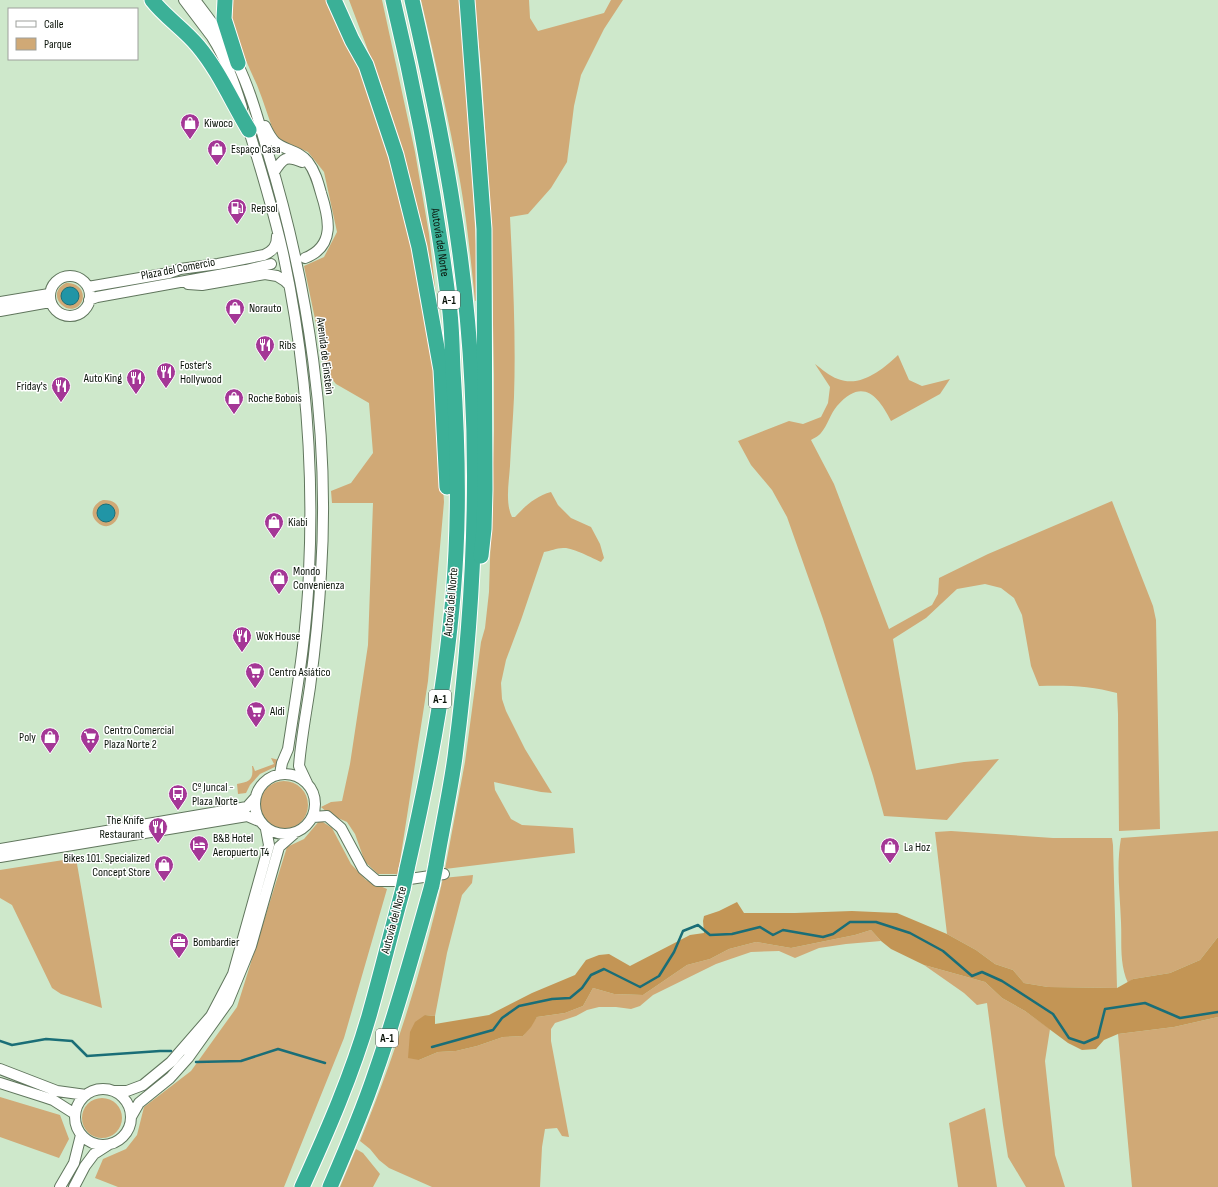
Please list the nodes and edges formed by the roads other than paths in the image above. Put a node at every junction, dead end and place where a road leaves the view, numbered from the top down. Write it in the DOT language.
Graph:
graph roads {
  1 [pos="152,0"];
  2 [pos="184,0"];
  3 [pos="195,0"];
  4 [pos="224,0"];
  5 [pos="334,0"];
  6 [pos="343,0"];
  7 [pos="393,0"];
  8 [pos="412,0"];
  9 [pos="468,0"];
  10 [pos="238,63"];
  11 [pos="366,65"];
  12 [pos="249,90"];
  13 [pos="249,130"];
  14 [pos="313,170"];
  15 [pos="274,172"];
  16 [pos="276,226"];
  17 [pos="305,258"];
  18 [pos="169,273"];
  19 [pos="178,282"];
  20 [pos="289,286"];
  21 [pos="88,287"];
  22 [pos="50,298"];
  23 [pos="90,300"];
  24 [pos="0,302"];
  25 [pos="0,311"];
  26 [pos="471,602"];
  27 [pos="451,605"];
  28 [pos="280,774"];
  29 [pos="307,783"];
  30 [pos="255,798"];
  31 [pos="313,817"];
  32 [pos="263,825"];
  33 [pos="296,832"];
  34 [pos="0,849"];
  35 [pos="0,857"];
  36 [pos="440,870"];
  37 [pos="0,1069"];
  38 [pos="0,1083"];
  39 [pos="114,1091"];
  40 [pos="86,1095"];
  41 [pos="75,1114"];
  42 [pos="131,1117"];
  43 [pos="81,1135"];
  44 [pos="108,1145"];
  45 [pos="60,1187"];
  46 [pos="74,1187"];
  47 [pos="302,1187"];
  48 [pos="330,1187"];
  1 -- 13 [label="highway"];
  2 -- 13 [label="street, Avenida de Einstein"];
  3 -- 10 [label="street, Avenida de Einstein"];
  4 -- 10 [label="highway"];
  5 -- 11 [label="highway"];
  6 -- 11 [label="highway"];
  7 -- 27 [label="highway, Autovía del Norte / A-1"];
  8 -- 26 [label="highway, Autovía del Norte / A-1"];
  9 -- 26 [label="highway"];
  10 -- 12 [label="street, Avenida de Einstein"];
  11 -- 27 [label="highway"];
  12 -- 14 [label="street"];
  12 -- 15 [label="street, Avenida de Einstein"];
  13 -- 16 [label="street, Avenida de Einstein"];
  14 -- 15 [label="street"];
  14 -- 17 [label="street"];
  15 -- 29 [label="street, Avenida de Einstein"];
  16 -- 18 [label="street, Plaza del Comercio"];
  16 -- 20 [label="street, Avenida de Einstein"];
  18 -- 19 [label="street, Plaza del Comercio"];
  18 -- 21 [label="street, Plaza del Comercio"];
  19 -- 20 [label="street"];
  19 -- 23 [label="street, Plaza del Comercio"];
  20 -- 28 [label="street, Avenida de Einstein"];
  21 -- 22 [label="street"];
  21 -- 23 [label="street"];
  22 -- 23 [label="street"];
  22 -- 24 [label="street"];
  22 -- 25 [label="street"];
  26 -- 36 [label="highway, Autovía del Norte / A-1"];
  27 -- 47 [label="highway, Autovía del Norte / A-1, bridge"];
  28 -- 29 [label="street"];
  28 -- 30 [label="street"];
  29 -- 31 [label="street"];
  30 -- 32 [label="street"];
  30 -- 34 [label="street"];
  31 -- 33 [label="street"];
  31 -- 36 [label="street"];
  32 -- 33 [label="street"];
  32 -- 35 [label="street"];
  32 -- 39 [label="street"];
  33 -- 42 [label="street"];
  36 -- 48 [label="highway, Autovía del Norte / A-1, bridge"];
  37 -- 40 [label="street"];
  38 -- 41 [label="street"];
  39 -- 40 [label="street"];
  39 -- 42 [label="street"];
  40 -- 41 [label="street"];
  41 -- 43 [label="street"];
  42 -- 44 [label="street"];
  43 -- 44 [label="street"];
  43 -- 45 [label="street"];
  44 -- 46 [label="street"];
}
